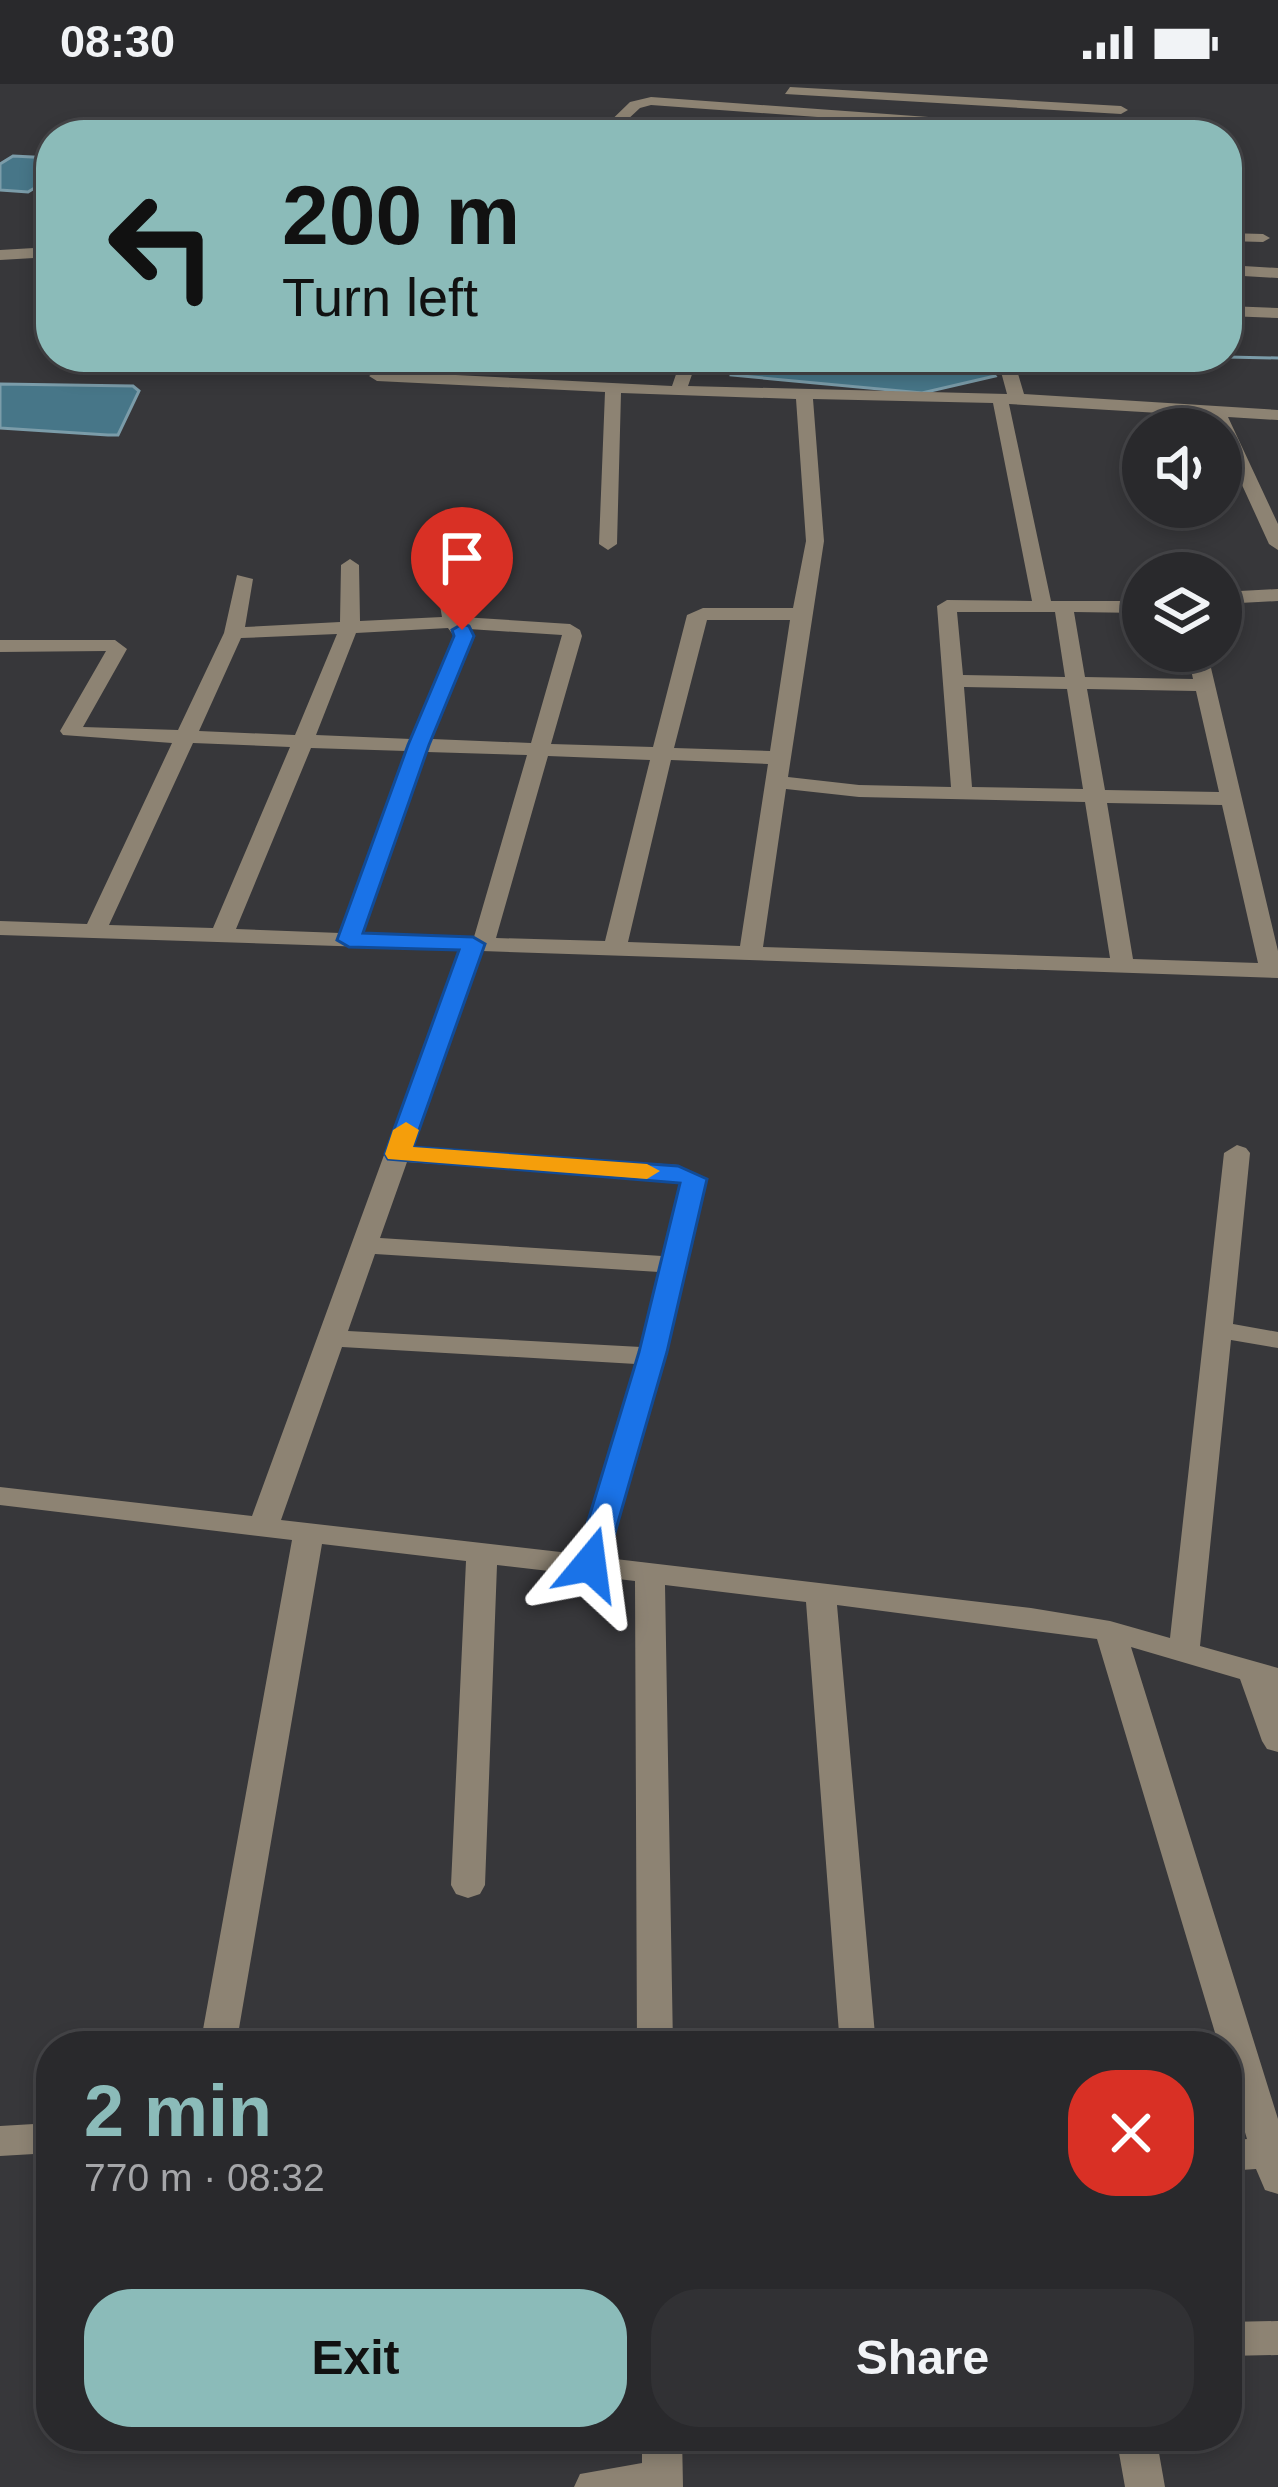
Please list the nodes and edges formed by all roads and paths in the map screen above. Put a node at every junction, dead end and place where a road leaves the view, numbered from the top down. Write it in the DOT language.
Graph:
graph roads {
  1 [pos="791,87"];
  2 [pos="1121,110"];
  3 [pos="774,114"];
  4 [pos="851,116"];
  5 [pos="619,120"];
  6 [pos="848,120"];
  7 [pos="873,120"];
  8 [pos="1242,237"];
  9 [pos="1263,238"];
  10 [pos="36,252"];
  11 [pos="0,255"];
  12 [pos="1242,272"];
  13 [pos="1278,273"];
  14 [pos="1242,311"];
  15 [pos="1278,313"];
  16 [pos="496,372"];
  17 [pos="685,372"];
  18 [pos="1006,372"];
  19 [pos="377,376"];
  20 [pos="491,383"];
  21 [pos="613,388"];
  22 [pos="678,392"];
  23 [pos="804,395"];
  24 [pos="1009,399"];
  25 [pos="1153,408"];
  26 [pos="1242,415"];
  27 [pos="1275,420"];
  28 [pos="1242,466"];
  29 [pos="608,544"];
  30 [pos="1278,544"];
  31 [pos="350,565"];
  32 [pos="442,566"];
  33 [pos="244,579"];
  34 [pos="1278,595"];
  35 [pos="1242,597"];
  36 [pos="1122,607"];
  37 [pos="1054,608"];
  38 [pos="801,614"];
  39 [pos="453,622"];
  40 [pos="348,628"];
  41 [pos="234,634"];
  42 [pos="0,646"];
  43 [pos="1202,672"];
  44 [pos="952,681"];
  45 [pos="1077,683"];
  46 [pos="1205,686"];
  47 [pos="184,737"];
  48 [pos="302,741"];
  49 [pos="419,745"];
  50 [pos="540,749"];
  51 [pos="659,754"];
  52 [pos="780,758"];
  53 [pos="776,782"];
  54 [pos="962,794"];
  55 [pos="1095,796"];
  56 [pos="1232,799"];
  57 [pos="0,928"];
  58 [pos="95,931"];
  59 [pos="222,935"];
  60 [pos="349,940"];
  61 [pos="478,944"];
  62 [pos="615,949"];
  63 [pos="751,953"];
  64 [pos="1123,966"];
  65 [pos="1274,971"];
  66 [pos="398,1154"];
  67 [pos="1237,1154"];
  68 [pos="365,1245"];
  69 [pos="675,1265"];
  70 [pos="1220,1330"];
  71 [pos="332,1339"];
  72 [pos="1278,1340"];
  73 [pos="649,1356"];
  74 [pos="0,1496"];
  75 [pos="264,1525"];
  76 [pos="309,1530"];
  77 [pos="482,1551"];
  78 [pos="590,1564"];
  79 [pos="650,1572"];
  80 [pos="820,1593"];
  81 [pos="1110,1631"];
  82 [pos="1184,1652"];
  83 [pos="1265,1676"];
  84 [pos="1278,1741"];
  85 [pos="468,1886"];
  86 [pos="221,2031"];
  87 [pos="655,2031"];
  88 [pos="857,2031"];
  89 [pos="1235,2031"];
  90 [pos="1242,2055"];
  91 [pos="36,2139"];
  92 [pos="0,2141"];
  93 [pos="1242,2158"];
  94 [pos="1275,2161"];
  95 [pos="1278,2338"];
  96 [pos="1242,2339"];
  97 [pos="662,2451"];
  98 [pos="1139,2451"];
  99 [pos="663,2483"];
  100 [pos="594,2487"];
  101 [pos="1145,2487"];
  1 -- 2 [label="street"];
  1 -- 3 [label="street"];
  3 -- 4 [label="street"];
  3 -- 5 [label="street"];
  4 -- 6 [label="street"];
  4 -- 7 [label="street"];
  8 -- 9 [label="street"];
  10 -- 11 [label="street"];
  12 -- 13 [label="street"];
  14 -- 15 [label="street"];
  16 -- 20 [label="street"];
  17 -- 22 [label="street"];
  18 -- 24 [label="street"];
  19 -- 20 [label="street"];
  20 -- 21 [label="street"];
  21 -- 22 [label="street"];
  21 -- 29 [label="street"];
  22 -- 23 [label="street"];
  23 -- 24 [label="street"];
  23 -- 38 [label="street"];
  24 -- 25 [label="street"];
  24 -- 37 [label="street"];
  26 -- 27 [label="street"];
  28 -- 30 [label="street"];
  31 -- 40 [label="street"];
  32 -- 39 [label="street"];
  33 -- 41 [label="street"];
  34 -- 35 [label="street"];
  36 -- 37 [label="street"];
  37 -- 44 [label="street"];
  37 -- 45 [label="street"];
  38 -- 51 [label="street"];
  38 -- 52 [label="street"];
  39 -- 40 [label="street"];
  39 -- 49 [label="street"];
  39 -- 50 [label="street"];
  40 -- 41 [label="street"];
  40 -- 48 [label="street"];
  41 -- 47 [label="street"];
  42 -- 47 [label="street"];
  43 -- 46 [label="street"];
  44 -- 45 [label="street"];
  44 -- 54 [label="street"];
  45 -- 46 [label="street"];
  45 -- 55 [label="street"];
  46 -- 56 [label="street"];
  47 -- 48 [label="street"];
  47 -- 58 [label="street"];
  48 -- 49 [label="street"];
  48 -- 59 [label="street"];
  49 -- 50 [label="street"];
  49 -- 60 [label="street"];
  50 -- 51 [label="street"];
  50 -- 61 [label="street"];
  51 -- 52 [label="street"];
  51 -- 62 [label="street"];
  52 -- 53 [label="street"];
  53 -- 54 [label="street"];
  53 -- 63 [label="street"];
  54 -- 55 [label="street"];
  55 -- 56 [label="street"];
  55 -- 64 [label="street"];
  56 -- 65 [label="street"];
  57 -- 58 [label="street"];
  58 -- 59 [label="street"];
  59 -- 60 [label="street"];
  60 -- 61 [label="street"];
  61 -- 62 [label="street"];
  61 -- 66 [label="street"];
  62 -- 63 [label="street"];
  63 -- 64 [label="street"];
  64 -- 65 [label="street"];
  66 -- 68 [label="street"];
  66 -- 69 [label="street"];
  67 -- 70 [label="street"];
  68 -- 69 [label="street"];
  68 -- 71 [label="street"];
  69 -- 73 [label="street"];
  70 -- 72 [label="street"];
  70 -- 82 [label="street"];
  71 -- 73 [label="street"];
  71 -- 75 [label="street"];
  73 -- 78 [label="street"];
  74 -- 75 [label="street"];
  75 -- 76 [label="street"];
  76 -- 77 [label="street"];
  76 -- 86 [label="street"];
  77 -- 78 [label="street"];
  77 -- 85 [label="street"];
  78 -- 79 [label="street"];
  79 -- 80 [label="street"];
  79 -- 87 [label="street"];
  80 -- 81 [label="street"];
  80 -- 88 [label="street"];
  81 -- 82 [label="street"];
  81 -- 89 [label="street"];
  82 -- 83 [label="street"];
  83 -- 84 [label="street"];
  90 -- 94 [label="street"];
  91 -- 92 [label="street"];
  93 -- 94 [label="street"];
  95 -- 96 [label="street"];
  97 -- 99 [label="street"];
  98 -- 101 [label="street"];
  99 -- 100 [label="street"];
}
